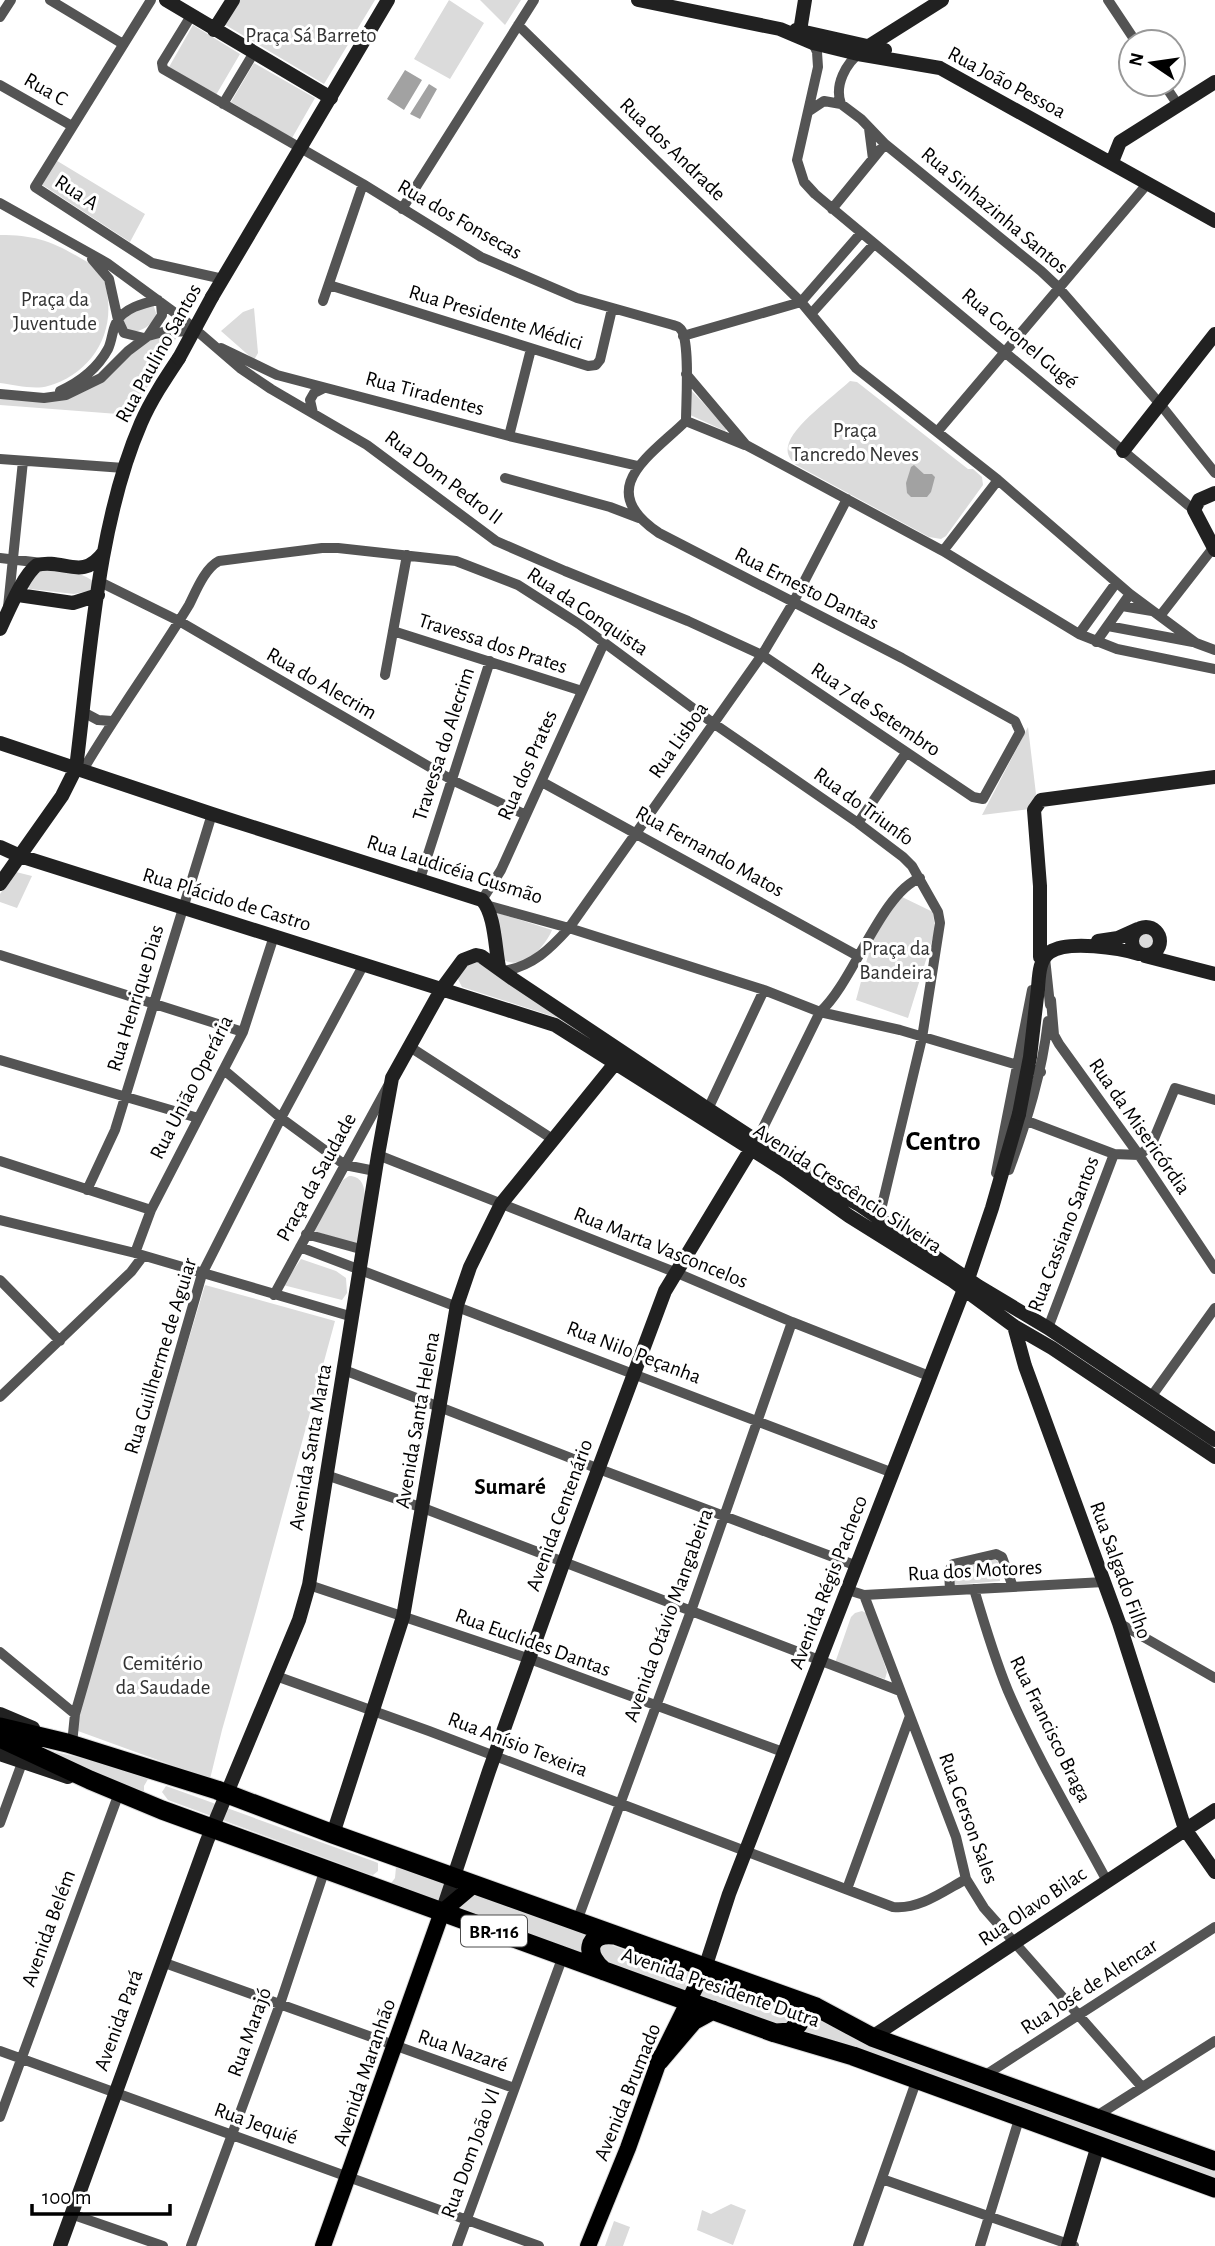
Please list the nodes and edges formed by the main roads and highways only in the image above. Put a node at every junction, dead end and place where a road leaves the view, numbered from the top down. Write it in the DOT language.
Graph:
graph roads {
  1 [pos="0,1727"];
  2 [pos="0,1738"];
  3 [pos="178,1778"];
  4 [pos="162,1810"];
  5 [pos="220,1811"];
  6 [pos="379,1850"];
  7 [pos="367,1884"];
  8 [pos="475,1884"];
  9 [pos="442,1912"];
  10 [pos="615,1935"];
  11 [pos="706,1961"];
  12 [pos="604,1970"];
  13 [pos="787,1997"];
  14 [pos="687,2001"];
  15 [pos="713,2010"];
  16 [pos="775,2033"];
  17 [pos="659,2061"];
  18 [pos="1215,2161"];
  19 [pos="1215,2188"];
  20 [pos="323,2246"];
  21 [pos="588,2246"];
  1 -- 3 [label="highway, BR-116"];
  2 -- 4 [label="highway, BR-116"];
  3 -- 4 [label="highway"];
  3 -- 5 [label="highway, BR-116"];
  4 -- 5 [label="highway, BR-116"];
  5 -- 6 [label="highway, Avenida Presidente Dutra / BR-116"];
  5 -- 7 [label="highway, Avenida Presidente Dutra / BR-116"];
  6 -- 7 [label="highway"];
  6 -- 8 [label="highway, Avenida Presidente Dutra / BR-116"];
  7 -- 9 [label="highway, Avenida Presidente Dutra / BR-116"];
  8 -- 9 [label="main road"];
  8 -- 10 [label="highway, Avenida Presidente Dutra / BR-116"];
  9 -- 12 [label="highway, Avenida Presidente Dutra / BR-116"];
  9 -- 20 [label="main road, Avenida Maranhão"];
  10 -- 11 [label="highway, Avenida Presidente Dutra / BR-116"];
  10 -- 12 [label="highway"];
  11 -- 13 [label="highway, Avenida Presidente Dutra / BR-116"];
  11 -- 14 [label="main road, Avenida Brumado"];
  12 -- 14 [label="highway, Avenida Presidente Dutra / BR-116"];
  13 -- 16 [label="highway"];
  13 -- 18 [label="highway, Avenida Presidente Dutra / BR-116"];
  14 -- 15 [label="highway, Avenida Presidente Dutra / BR-116"];
  14 -- 17 [label="main road, Avenida Brumado"];
  15 -- 16 [label="highway, Avenida Presidente Dutra / BR-116"];
  15 -- 17 [label="highway"];
  16 -- 19 [label="highway, Avenida Presidente Dutra / BR-116"];
  17 -- 21 [label="main road, Avenida Brumado"];
}
